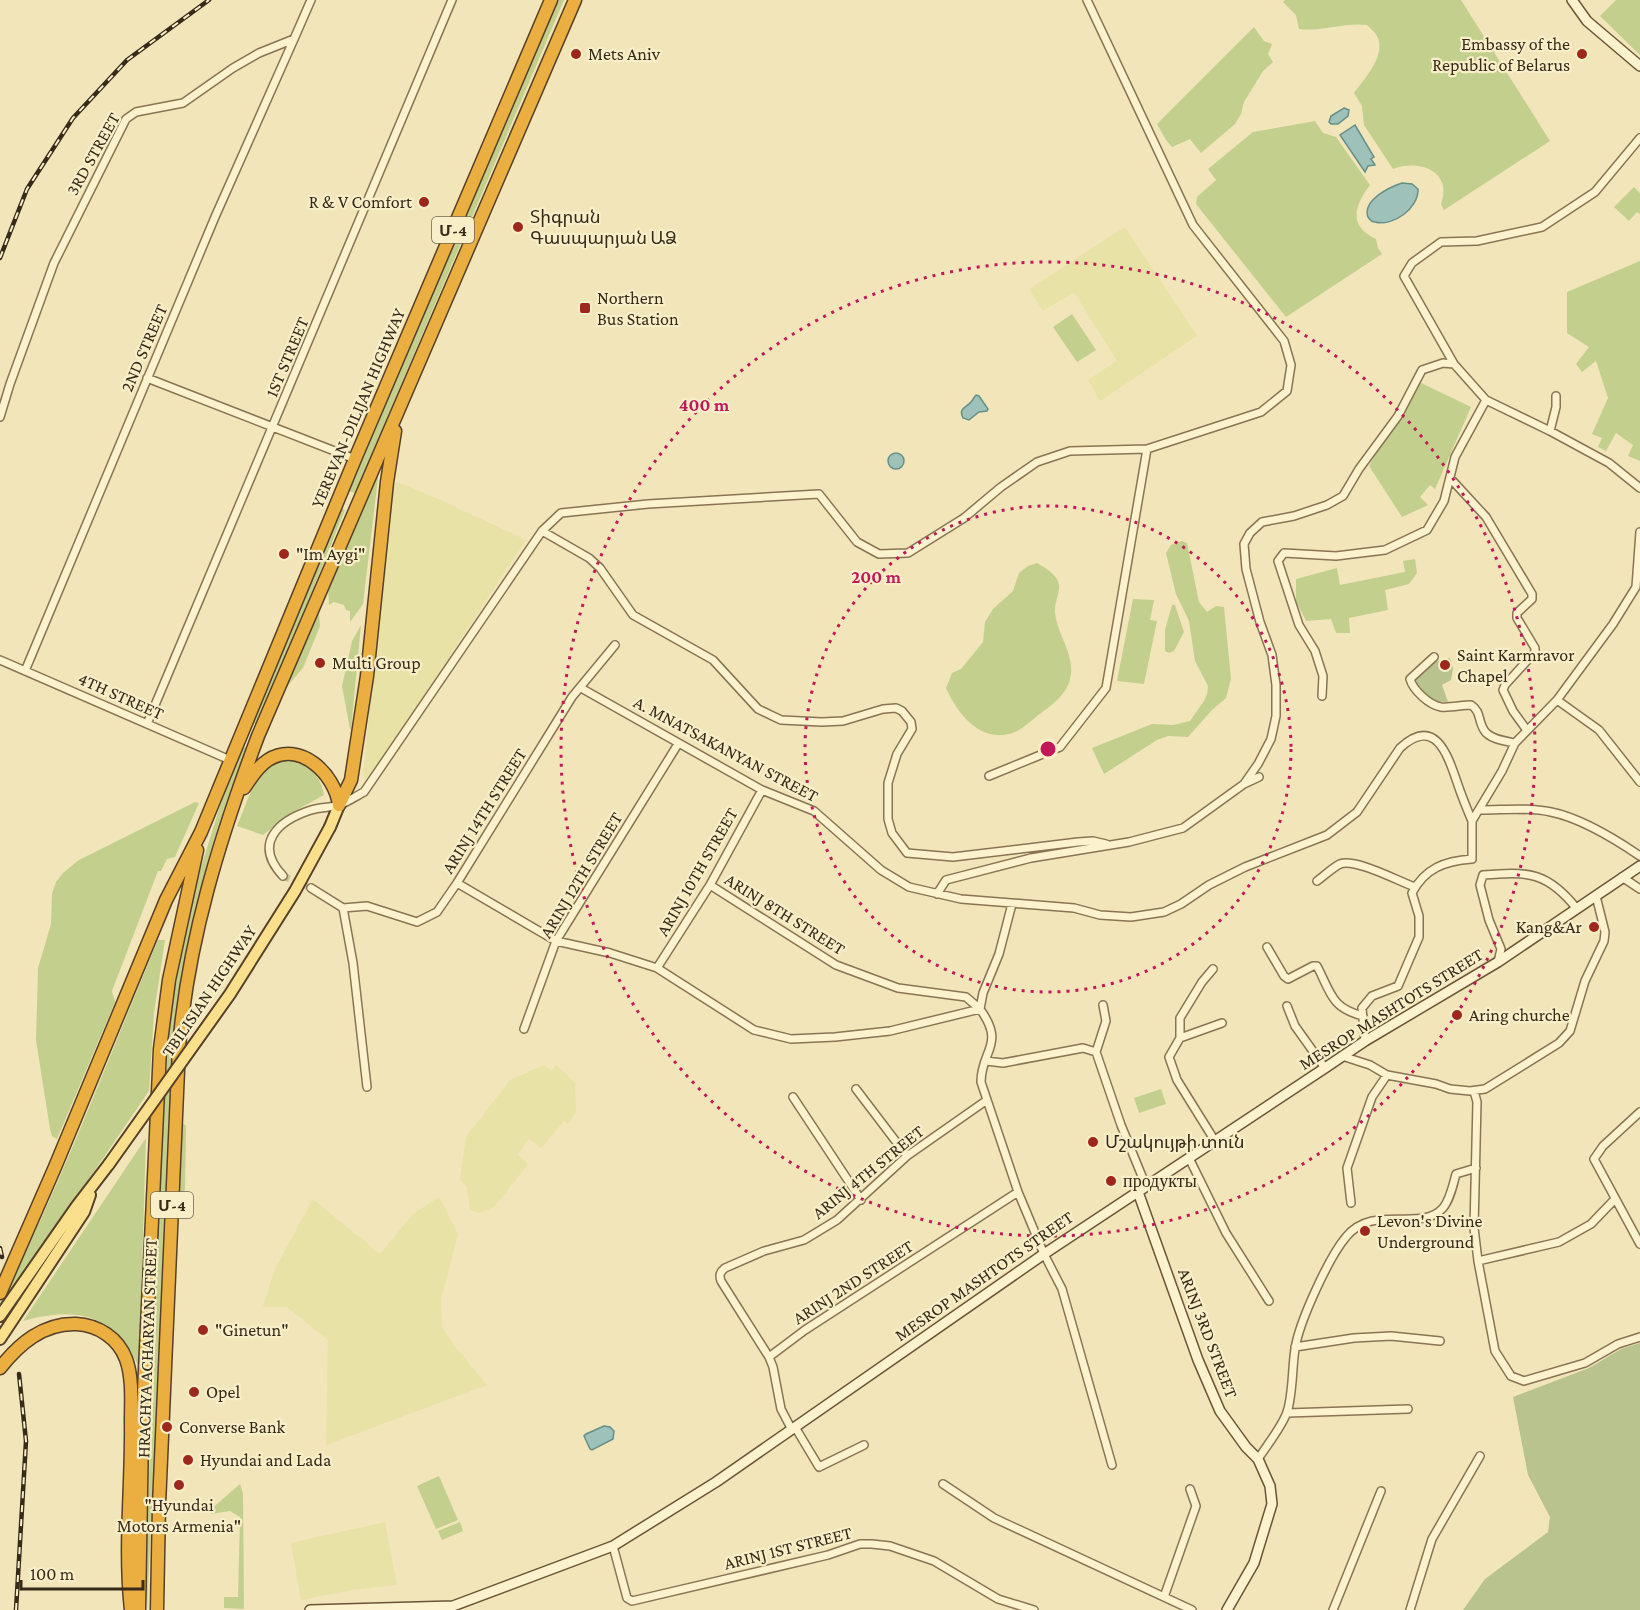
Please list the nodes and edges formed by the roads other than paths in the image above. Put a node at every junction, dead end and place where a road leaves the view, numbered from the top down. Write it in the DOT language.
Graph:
graph roads {
  1 [pos="311,0"];
  2 [pos="452,0"];
  3 [pos="551,0"];
  4 [pos="575,0"];
  5 [pos="1087,0"];
  6 [pos="1572,0"];
  7 [pos="294,39"];
  8 [pos="1640,66"];
  9 [pos="1640,138"];
  10 [pos="1454,364"];
  11 [pos="147,378"];
  12 [pos="1556,396"];
  13 [pos="1486,400"];
  14 [pos="397,413"];
  15 [pos="0,417"];
  16 [pos="273,429"];
  17 [pos="1550,431"];
  18 [pos="1148,449"];
  19 [pos="356,459"];
  20 [pos="1450,478"];
  21 [pos="1640,488"];
  22 [pos="339,499"];
  23 [pos="357,507"];
  24 [pos="542,531"];
  25 [pos="1640,532"];
  26 [pos="615,645"];
  27 [pos="1434,657"];
  28 [pos="0,660"];
  29 [pos="25,671"];
  30 [pos="581,688"];
  31 [pos="1322,696"];
  32 [pos="1557,700"];
  33 [pos="147,724"];
  34 [pos="243,729"];
  35 [pos="1526,729"];
  36 [pos="258,736"];
  37 [pos="1515,743"];
  38 [pos="678,744"];
  39 [pos="230,760"];
  40 [pos="989,776"];
  41 [pos="1259,777"];
  42 [pos="1640,782"];
  43 [pos="1244,784"];
  44 [pos="762,790"];
  45 [pos="339,805"];
  46 [pos="231,807"];
  47 [pos="1480,810"];
  48 [pos="1472,821"];
  49 [pos="201,832"];
  50 [pos="1106,844"];
  51 [pos="1640,856"];
  52 [pos="1640,866"];
  53 [pos="283,876"];
  54 [pos="1622,877"];
  55 [pos="1317,880"];
  56 [pos="458,883"];
  57 [pos="710,885"];
  58 [pos="1415,887"];
  59 [pos="311,888"];
  60 [pos="1640,889"];
  61 [pos="937,894"];
  62 [pos="1596,896"];
  63 [pos="1012,904"];
  64 [pos="343,908"];
  65 [pos="1577,909"];
  66 [pos="556,941"];
  67 [pos="1268,947"];
  68 [pos="1498,962"];
  69 [pos="657,968"];
  70 [pos="1213,969"];
  71 [pos="1103,1005"];
  72 [pos="1287,1006"];
  73 [pos="980,1009"];
  74 [pos="1363,1016"];
  75 [pos="1222,1023"];
  76 [pos="524,1029"];
  77 [pos="1180,1038"];
  78 [pos="1365,1041"];
  79 [pos="1096,1052"];
  80 [pos="1342,1056"];
  81 [pos="986,1060"];
  82 [pos="1325,1068"];
  83 [pos="1387,1075"];
  84 [pos="367,1087"];
  85 [pos="856,1089"];
  86 [pos="1474,1091"];
  87 [pos="793,1097"];
  88 [pos="987,1100"];
  89 [pos="1640,1112"];
  90 [pos="1215,1141"];
  91 [pos="907,1156"];
  92 [pos="1189,1158"];
  93 [pos="1476,1168"];
  94 [pos="92,1188"];
  95 [pos="1142,1189"];
  96 [pos="1018,1192"];
  97 [pos="1615,1199"];
  98 [pos="861,1200"];
  99 [pos="1351,1203"];
  100 [pos="1640,1244"];
  101 [pos="1044,1254"];
  102 [pos="1478,1260"];
  103 [pos="0,1293"];
  104 [pos="1269,1301"];
  105 [pos="0,1316"];
  106 [pos="1640,1337"];
  107 [pos="0,1339"];
  108 [pos="1440,1341"];
  109 [pos="1295,1347"];
  110 [pos="769,1357"];
  111 [pos="0,1368"];
  112 [pos="1408,1409"];
  113 [pos="1287,1413"];
  114 [pos="794,1429"];
  115 [pos="864,1445"];
  116 [pos="1480,1456"];
  117 [pos="1258,1459"];
  118 [pos="1112,1465"];
  119 [pos="942,1484"];
  120 [pos="1190,1488"];
  121 [pos="1381,1491"];
  122 [pos="613,1546"];
  123 [pos="1164,1597"];
  124 [pos="131,1610"];
  125 [pos="139,1610"];
  126 [pos="157,1610"];
  127 [pos="310,1610"];
  128 [pos="1034,1610"];
  129 [pos="1192,1610"];
  130 [pos="1227,1610"];
  131 [pos="1333,1610"];
  132 [pos="1410,1610"];
  1 -- 7 [label="street"];
  2 -- 16 [label="street, 1ST STREET"];
  3 -- 19 [label="highway, YEREVAN-DILIJAN HIGHWAY / Մ-4"];
  4 -- 14 [label="highway, YEREVAN-DILIJAN HIGHWAY / Մ-4"];
  5 -- 18 [label="street"];
  6 -- 8 [label="street"];
  7 -- 11 [label="street, 2ND STREET"];
  7 -- 15 [label="street, 3RD STREET"];
  9 -- 10 [label="street"];
  10 -- 13 [label="street"];
  10 -- 43 [label="street"];
  11 -- 16 [label="street"];
  11 -- 29 [label="street, 2ND STREET"];
  12 -- 17 [label="street"];
  13 -- 17 [label="street"];
  13 -- 20 [label="street"];
  14 -- 23 [label="highway, YEREVAN-DILIJAN HIGHWAY / Մ-4"];
  14 -- 45 [label="highway"];
  16 -- 19 [label="street"];
  16 -- 33 [label="street, 1ST STREET"];
  17 -- 21 [label="street"];
  18 -- 24 [label="street"];
  18 -- 40 [label="street"];
  19 -- 22 [label="highway, YEREVAN-DILIJAN HIGHWAY / Մ-4"];
  20 -- 31 [label="street"];
  20 -- 35 [label="street"];
  22 -- 23 [label="highway"];
  22 -- 34 [label="highway, YEREVAN-DILIJAN HIGHWAY / Մ-4"];
  23 -- 36 [label="highway, YEREVAN-DILIJAN HIGHWAY / Մ-4"];
  24 -- 45 [label="street"];
  24 -- 50 [label="street"];
  25 -- 32 [label="street"];
  26 -- 30 [label="street, ARINJ 14TH STREET"];
  27 -- 37 [label="street"];
  28 -- 29 [label="street, 4TH STREET"];
  29 -- 33 [label="street, 4TH STREET"];
  30 -- 38 [label="street, A. MNATSAKANYAN STREET"];
  30 -- 56 [label="street, ARINJ 14TH STREET"];
  32 -- 35 [label="street"];
  32 -- 42 [label="street"];
  33 -- 39 [label="street, 4TH STREET"];
  34 -- 36 [label="highway"];
  34 -- 39 [label="highway, YEREVAN-DILIJAN HIGHWAY / Մ-4"];
  35 -- 37 [label="street"];
  36 -- 46 [label="highway, YEREVAN-DILIJAN HIGHWAY / Մ-4"];
  37 -- 47 [label="street"];
  38 -- 44 [label="street, A. MNATSAKANYAN STREET"];
  38 -- 66 [label="street, ARINJ 12TH STREET"];
  39 -- 49 [label="highway, YEREVAN-DILIJAN HIGHWAY / Մ-4"];
  41 -- 43 [label="street"];
  43 -- 50 [label="street"];
  44 -- 57 [label="street, ARINJ 10TH STREET"];
  44 -- 61 [label="street, A. MNATSAKANYAN STREET"];
  45 -- 46 [label="highway"];
  45 -- 53 [label="street"];
  45 -- 94 [label="main road, TBILISIAN HIGHWAY, bridge"];
  46 -- 126 [label="highway, HRACHYA ACHARYAN STREET / Մ-4"];
  47 -- 48 [label="street"];
  47 -- 51 [label="street"];
  48 -- 58 [label="street"];
  48 -- 63 [label="street, A. MNATSAKANYAN STREET"];
  49 -- 103 [label="highway"];
  49 -- 125 [label="highway, HRACHYA ACHARYAN STREET / Մ-4"];
  50 -- 61 [label="street"];
  52 -- 54 [label="street, MESROP MASHTOTS STREET"];
  54 -- 60 [label="street"];
  54 -- 62 [label="street, MESROP MASHTOTS STREET"];
  55 -- 58 [label="street"];
  56 -- 64 [label="street, ARINJ 14TH STREET"];
  56 -- 66 [label="street"];
  57 -- 69 [label="street, ARINJ 10TH STREET"];
  57 -- 73 [label="street, ARINJ 8TH STREET"];
  58 -- 74 [label="street"];
  59 -- 64 [label="street"];
  61 -- 63 [label="street, A. MNATSAKANYAN STREET"];
  62 -- 65 [label="street, MESROP MASHTOTS STREET"];
  62 -- 86 [label="street"];
  63 -- 73 [label="street"];
  64 -- 84 [label="street"];
  65 -- 68 [label="street, MESROP MASHTOTS STREET"];
  65 -- 68 [label="street"];
  66 -- 69 [label="street"];
  66 -- 76 [label="street, ARINJ 12TH STREET"];
  67 -- 74 [label="street"];
  68 -- 78 [label="street, MESROP MASHTOTS STREET"];
  69 -- 73 [label="street"];
  70 -- 77 [label="street"];
  71 -- 79 [label="street"];
  72 -- 82 [label="street"];
  73 -- 81 [label="street"];
  74 -- 78 [label="street"];
  75 -- 77 [label="street"];
  77 -- 90 [label="street"];
  78 -- 80 [label="street, MESROP MASHTOTS STREET"];
  79 -- 81 [label="street"];
  79 -- 95 [label="street"];
  80 -- 82 [label="street, MESROP MASHTOTS STREET"];
  80 -- 83 [label="street"];
  81 -- 88 [label="street"];
  82 -- 90 [label="street, MESROP MASHTOTS STREET"];
  83 -- 86 [label="street"];
  83 -- 99 [label="street"];
  85 -- 91 [label="street"];
  86 -- 93 [label="street"];
  87 -- 98 [label="street"];
  88 -- 91 [label="street, ARINJ 4TH STREET"];
  88 -- 96 [label="street"];
  89 -- 97 [label="street"];
  90 -- 92 [label="street, MESROP MASHTOTS STREET"];
  91 -- 98 [label="street, ARINJ 4TH STREET"];
  92 -- 95 [label="street, MESROP MASHTOTS STREET"];
  92 -- 104 [label="street"];
  93 -- 102 [label="street"];
  93 -- 109 [label="street"];
  94 -- 105 [label="main road, TBILISIAN HIGHWAY"];
  94 -- 107 [label="main road, TBILISIAN HIGHWAY"];
  95 -- 101 [label="street, MESROP MASHTOTS STREET"];
  95 -- 117 [label="street, ARINJ 3RD STREET"];
  96 -- 101 [label="street"];
  96 -- 110 [label="street, ARINJ 2ND STREET"];
  97 -- 100 [label="street"];
  97 -- 102 [label="street"];
  98 -- 110 [label="street, ARINJ 4TH STREET"];
  101 -- 114 [label="street, MESROP MASHTOTS STREET"];
  101 -- 118 [label="street"];
  102 -- 106 [label="street"];
  108 -- 109 [label="street"];
  109 -- 113 [label="street"];
  110 -- 114 [label="street"];
  111 -- 124 [label="highway"];
  112 -- 113 [label="street"];
  113 -- 117 [label="street"];
  114 -- 115 [label="street"];
  114 -- 122 [label="street, MESROP MASHTOTS STREET"];
  116 -- 132 [label="street"];
  117 -- 130 [label="street, ARINJ 3RD STREET"];
  119 -- 123 [label="street"];
  120 -- 123 [label="street"];
  121 -- 131 [label="street"];
  122 -- 127 [label="street, MESROP MASHTOTS STREET"];
  122 -- 128 [label="street, ARINJ 1ST STREET"];
  123 -- 129 [label="street"];
}
